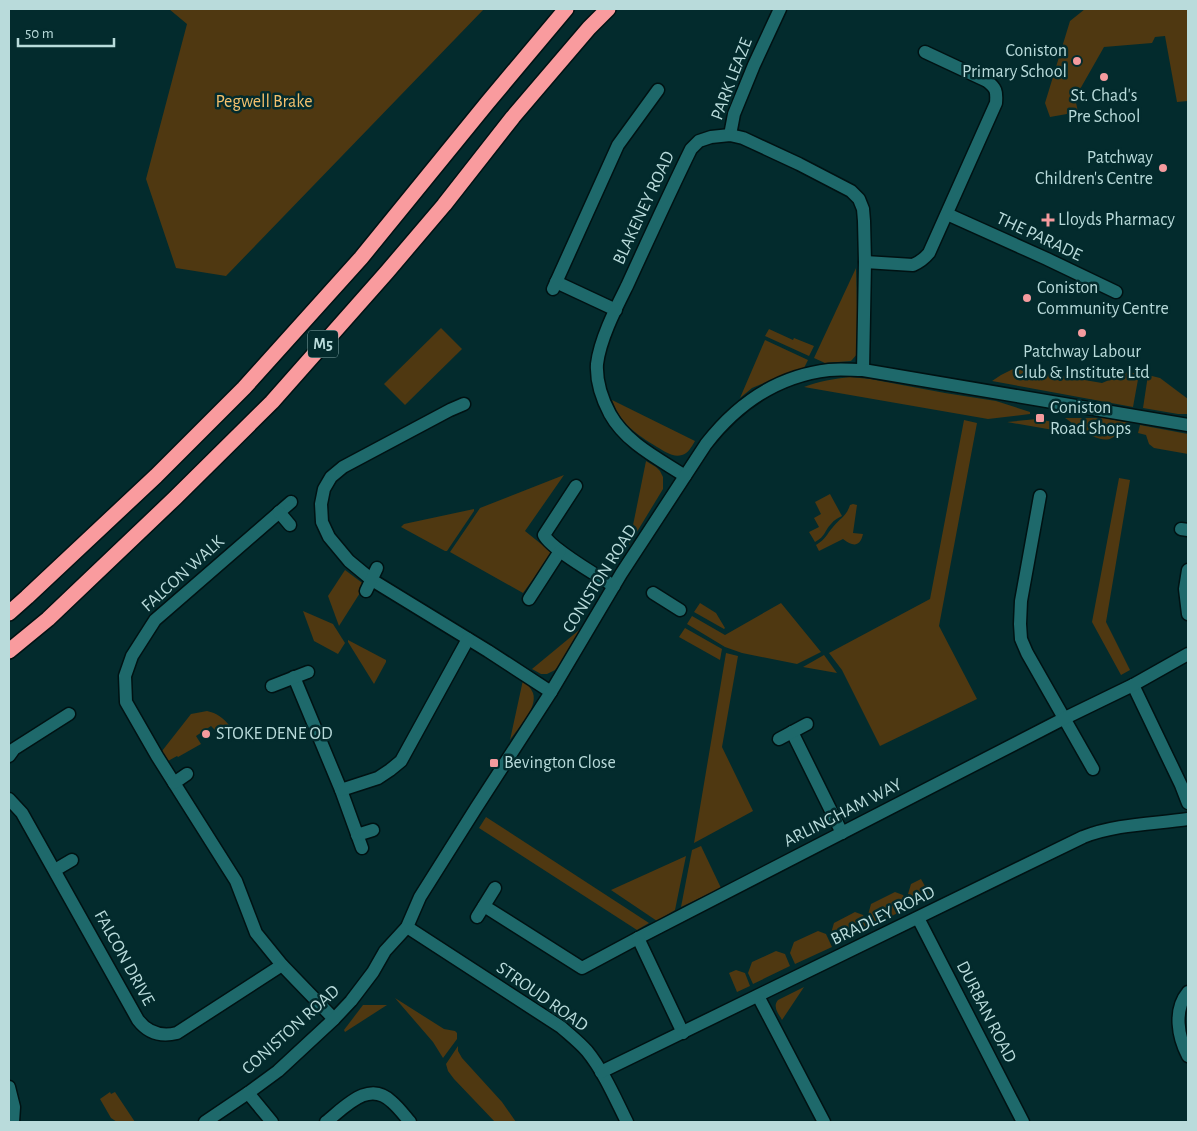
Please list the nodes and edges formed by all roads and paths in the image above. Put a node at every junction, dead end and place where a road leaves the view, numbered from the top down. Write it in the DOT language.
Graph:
graph roads {
  1 [pos="566,9"];
  2 [pos="608,9"];
  3 [pos="780,9"];
  4 [pos="925,52"];
  5 [pos="650,93"];
  6 [pos="730,135"];
  7 [pos="947,214"];
  8 [pos="865,262"];
  9 [pos="1116,292"];
  10 [pos="616,310"];
  11 [pos="864,370"];
  12 [pos="444,398"];
  13 [pos="464,404"];
  14 [pos="450,410"];
  15 [pos="1188,425"];
  16 [pos="685,476"];
  17 [pos="576,486"];
  18 [pos="1040,496"];
  19 [pos="291,502"];
  20 [pos="279,512"];
  21 [pos="290,525"];
  22 [pos="560,551"];
  23 [pos="1188,570"];
  24 [pos="614,586"];
  25 [pos="653,593"];
  26 [pos="529,599"];
  27 [pos="680,610"];
  28 [pos="9,613"];
  29 [pos="1188,614"];
  30 [pos="468,639"];
  31 [pos="9,652"];
  32 [pos="1188,654"];
  33 [pos="308,672"];
  34 [pos="294,677"];
  35 [pos="1133,685"];
  36 [pos="272,686"];
  37 [pos="551,692"];
  38 [pos="69,714"];
  39 [pos="1064,719"];
  40 [pos="807,724"];
  41 [pos="792,732"];
  42 [pos="779,739"];
  43 [pos="9,756"];
  44 [pos="1093,769"];
  45 [pos="187,774"];
  46 [pos="174,783"];
  47 [pos="341,790"];
  48 [pos="9,799"];
  49 [pos="1188,803"];
  50 [pos="1188,819"];
  51 [pos="373,830"];
  52 [pos="842,833"];
  53 [pos="357,835"];
  54 [pos="362,848"];
  55 [pos="72,860"];
  56 [pos="54,870"];
  57 [pos="495,888"];
  58 [pos="484,906"];
  59 [pos="477,917"];
  60 [pos="918,918"];
  61 [pos="408,927"];
  62 [pos="638,938"];
  63 [pos="282,965"];
  64 [pos="1188,992"];
  65 [pos="758,996"];
  66 [pos="334,1019"];
  67 [pos="683,1033"];
  68 [pos="1188,1056"];
  69 [pos="602,1072"];
  70 [pos="9,1087"];
  71 [pos="248,1093"];
  72 [pos="13,1122"];
  73 [pos="205,1122"];
  74 [pos="272,1122"];
  75 [pos="326,1122"];
  76 [pos="410,1122"];
  77 [pos="627,1122"];
  78 [pos="824,1122"];
  79 [pos="1023,1122"];
  1 -- 28 [label="highway, M5"];
  2 -- 31 [label="highway, M5"];
  3 -- 6 [label="street, PARK LEAZE"];
  4 -- 7 [label="street"];
  5 -- 10 [label="street"];
  6 -- 8 [label="street, BLAKENEY ROAD"];
  6 -- 10 [label="street, BLAKENEY ROAD"];
  7 -- 8 [label="street"];
  7 -- 9 [label="street, THE PARADE"];
  8 -- 11 [label="street, BLAKENEY ROAD"];
  10 -- 16 [label="street, BLAKENEY ROAD"];
  11 -- 15 [label="street, CONISTON ROAD"];
  11 -- 16 [label="street, CONISTON ROAD"];
  12 -- 14 [label="street"];
  13 -- 14 [label="street"];
  14 -- 30 [label="street"];
  16 -- 24 [label="street, CONISTON ROAD"];
  17 -- 22 [label="street"];
  18 -- 39 [label="street"];
  19 -- 20 [label="street, FALCON WALK"];
  20 -- 21 [label="street"];
  20 -- 46 [label="street, FALCON WALK"];
  22 -- 24 [label="street"];
  22 -- 26 [label="street"];
  23 -- 29 [label="street"];
  24 -- 37 [label="street, CONISTON ROAD"];
  25 -- 27 [label="street"];
  30 -- 37 [label="street"];
  30 -- 47 [label="street"];
  32 -- 35 [label="street, ARLINGHAM WAY"];
  33 -- 34 [label="street"];
  34 -- 36 [label="street"];
  34 -- 47 [label="street"];
  35 -- 39 [label="street, ARLINGHAM WAY"];
  35 -- 49 [label="street"];
  37 -- 61 [label="street, CONISTON ROAD"];
  38 -- 43 [label="street"];
  39 -- 44 [label="street"];
  39 -- 52 [label="street, ARLINGHAM WAY"];
  40 -- 41 [label="street"];
  41 -- 42 [label="street"];
  41 -- 52 [label="street"];
  45 -- 46 [label="street"];
  46 -- 63 [label="street"];
  47 -- 53 [label="street"];
  48 -- 56 [label="street, FALCON DRIVE"];
  50 -- 60 [label="street, BRADLEY ROAD"];
  51 -- 53 [label="street"];
  52 -- 62 [label="street, ARLINGHAM WAY"];
  53 -- 54 [label="street"];
  55 -- 56 [label="street"];
  56 -- 63 [label="street, FALCON DRIVE"];
  57 -- 58 [label="street"];
  58 -- 59 [label="street"];
  58 -- 62 [label="street, ARLINGHAM WAY"];
  60 -- 65 [label="street, BRADLEY ROAD"];
  60 -- 79 [label="street, DURBAN ROAD"];
  61 -- 66 [label="street, CONISTON ROAD"];
  61 -- 69 [label="street, STROUD ROAD"];
  62 -- 67 [label="street"];
  63 -- 66 [label="street"];
  64 -- 68 [label="street"];
  65 -- 67 [label="street, BRADLEY ROAD"];
  65 -- 78 [label="street"];
  66 -- 71 [label="street, CONISTON ROAD"];
  67 -- 69 [label="street, BRADLEY ROAD"];
  69 -- 77 [label="street, STROUD ROAD"];
  70 -- 72 [label="street"];
  71 -- 73 [label="street, CONISTON ROAD"];
  71 -- 74 [label="street"];
  75 -- 76 [label="street"];
}
